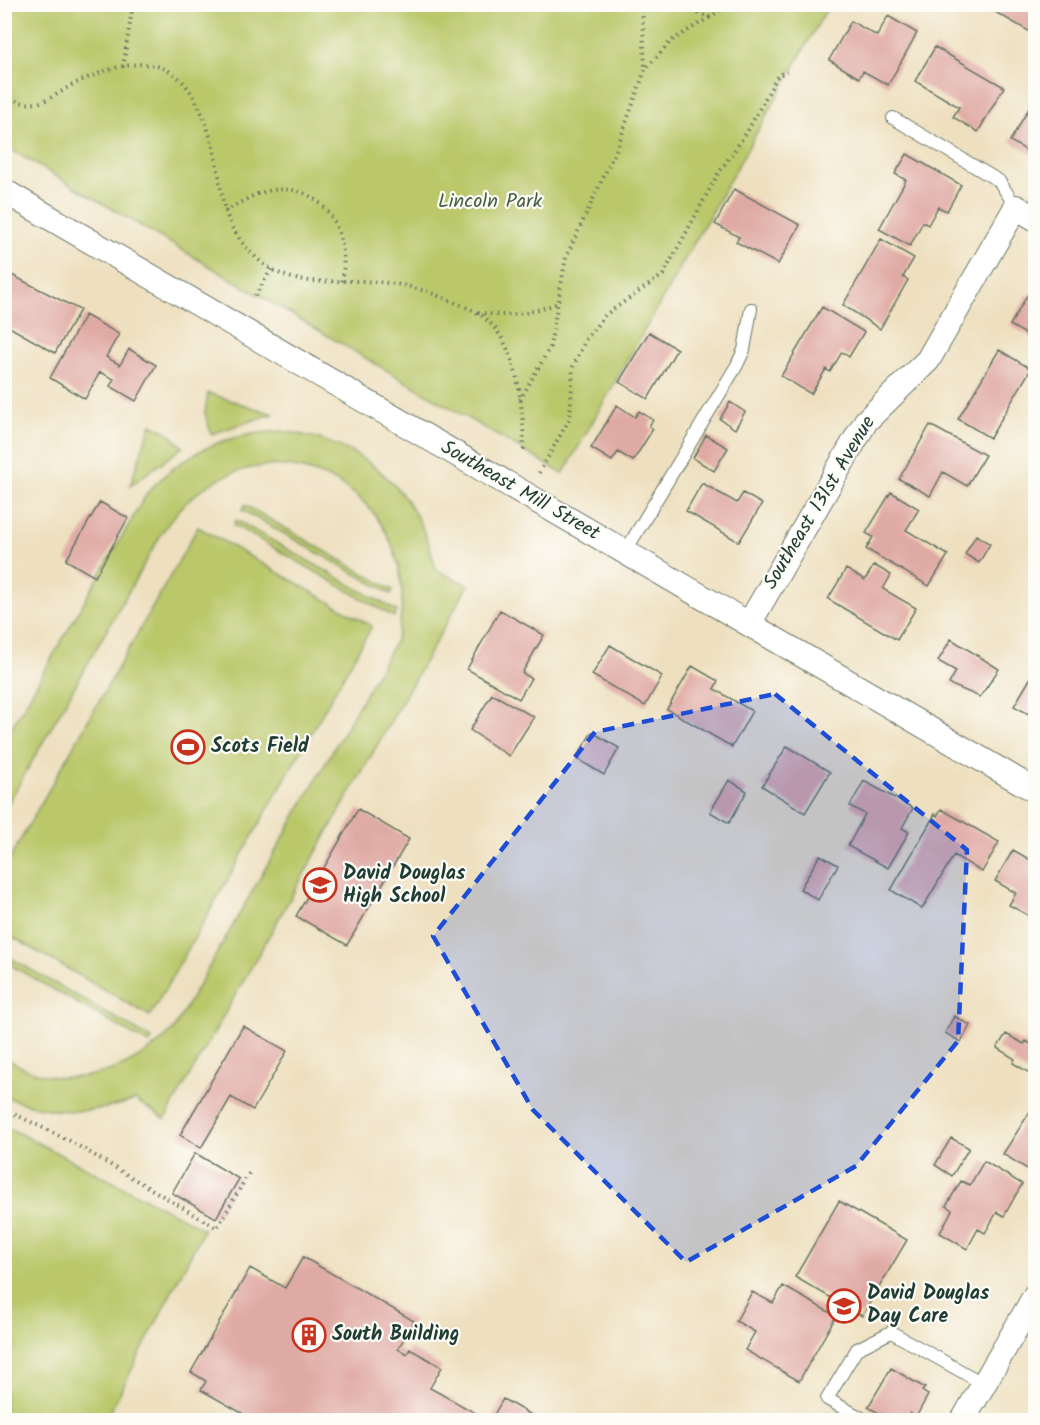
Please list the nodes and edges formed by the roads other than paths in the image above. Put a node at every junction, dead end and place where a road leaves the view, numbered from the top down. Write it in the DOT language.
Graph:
graph roads {
  1 [pos="893,118"];
  2 [pos="4,190"];
  3 [pos="1026,213"];
  4 [pos="752,309"];
  5 [pos="625,552"];
  6 [pos="749,624"];
  7 [pos="1035,791"];
  8 [pos="1035,1294"];
  9 [pos="984,1384"];
  10 [pos="865,1420"];
  11 [pos="963,1420"];
  1 -- 3 [label="lane"];
  2 -- 5 [label="street, Southeast Mill Street"];
  3 -- 6 [label="street, Southeast 131st Avenue"];
  4 -- 5 [label="lane"];
  5 -- 6 [label="street, Southeast Mill Street"];
  6 -- 7 [label="street, Southeast Mill Street"];
  8 -- 9 [label="street"];
  9 -- 10 [label="lane"];
  9 -- 11 [label="street"];
}
